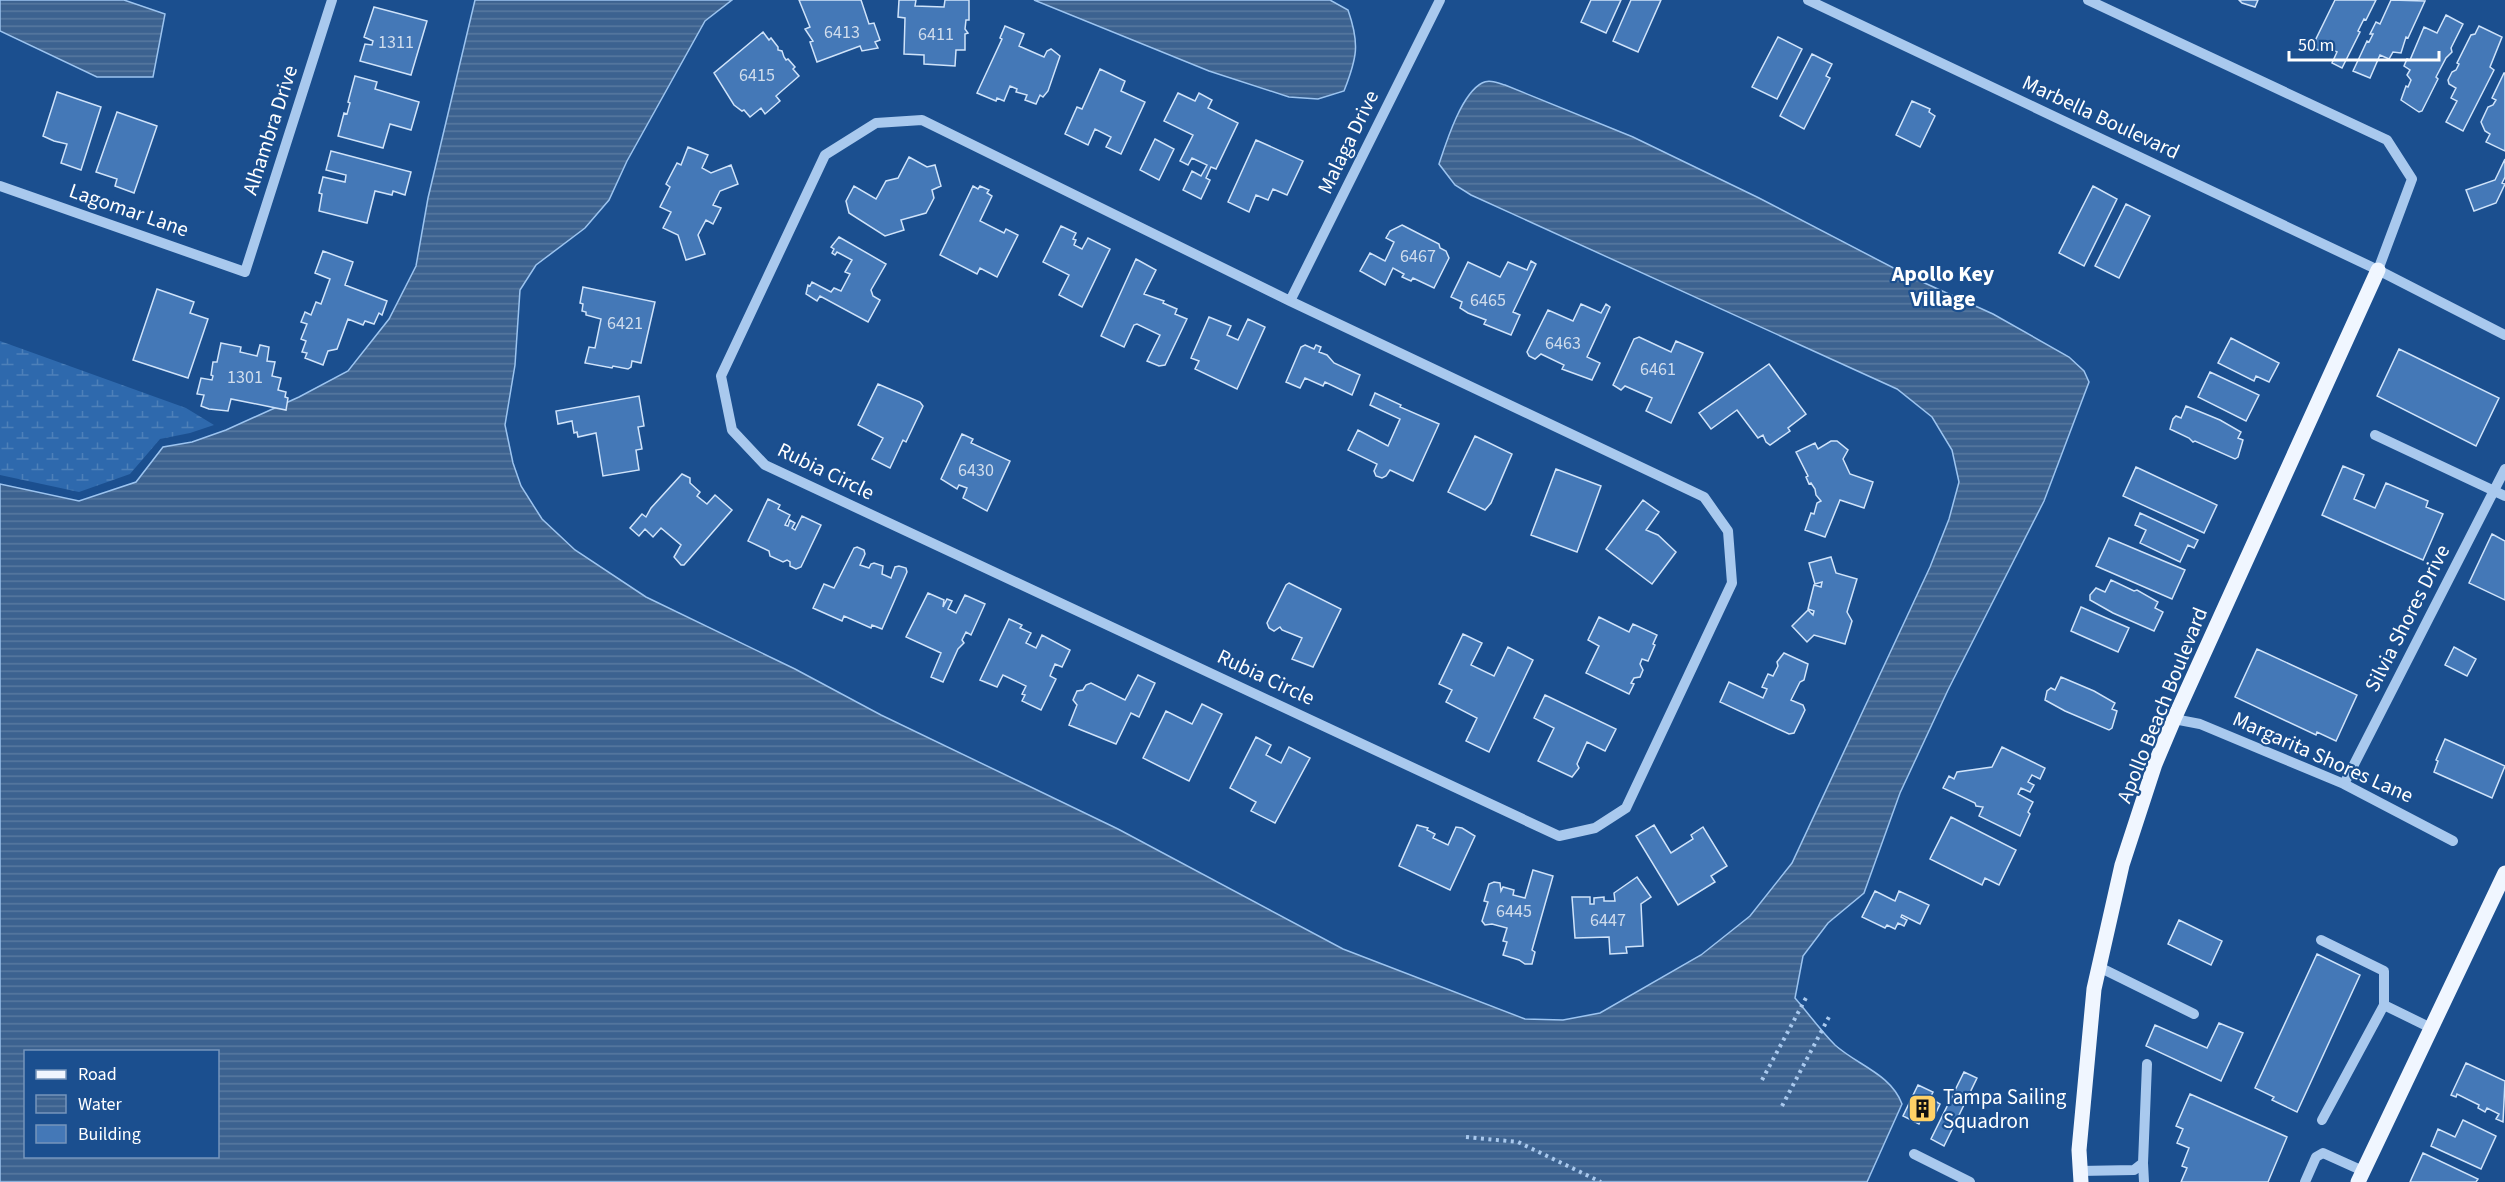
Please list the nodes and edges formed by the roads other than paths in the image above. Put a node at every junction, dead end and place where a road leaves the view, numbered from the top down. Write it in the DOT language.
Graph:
graph roads {
  1 [pos="332,0"];
  2 [pos="1440,0"];
  3 [pos="1808,0"];
  4 [pos="2088,0"];
  5 [pos="0,186"];
  6 [pos="2378,270"];
  7 [pos="245,272"];
  8 [pos="1290,301"];
  9 [pos="2505,335"];
  10 [pos="2375,435"];
  11 [pos="2505,470"];
  12 [pos="2494,490"];
  13 [pos="2505,496"];
  14 [pos="2174,719"];
  15 [pos="2344,784"];
  16 [pos="2453,840"];
  17 [pos="2505,873"];
  18 [pos="2321,940"];
  19 [pos="2099,967"];
  20 [pos="2384,1005"];
  21 [pos="2194,1014"];
  22 [pos="2431,1028"];
  23 [pos="2147,1064"];
  24 [pos="2322,1120"];
  25 [pos="1914,1154"];
  26 [pos="2143,1163"];
  27 [pos="2081,1176"];
  28 [pos="2361,1176"];
  29 [pos="1970,1182"];
  30 [pos="2144,1182"];
  31 [pos="2305,1182"];
  1 -- 7 [label="street, Alhambra Drive"];
  2 -- 8 [label="street, Malaga Drive"];
  3 -- 6 [label="street, Marbella Boulevard"];
  4 -- 6 [label="street"];
  5 -- 7 [label="street, Lagomar Lane"];
  6 -- 9 [label="street, Marbella Boulevard"];
  6 -- 14 [label="main road, Apollo Beach Boulevard"];
  8 -- 8 [label="street, Rubia Circle"];
  10 -- 12 [label="street"];
  11 -- 12 [label="street, Silvia Shores Drive"];
  12 -- 13 [label="street"];
  12 -- 15 [label="street, Silvia Shores Drive"];
  14 -- 15 [label="street, Margarita Shores Lane"];
  14 -- 19 [label="main road, Apollo Beach Boulevard"];
  15 -- 16 [label="street, Margarita Shores Lane"];
  17 -- 22 [label="main road"];
  18 -- 20 [label="street"];
  19 -- 21 [label="street"];
  19 -- 27 [label="main road, Apollo Beach Boulevard"];
  20 -- 22 [label="street"];
  20 -- 24 [label="street"];
  22 -- 28 [label="main road"];
  23 -- 26 [label="street"];
  25 -- 29 [label="street"];
  26 -- 27 [label="street"];
  26 -- 30 [label="street"];
  28 -- 31 [label="street"];
}
